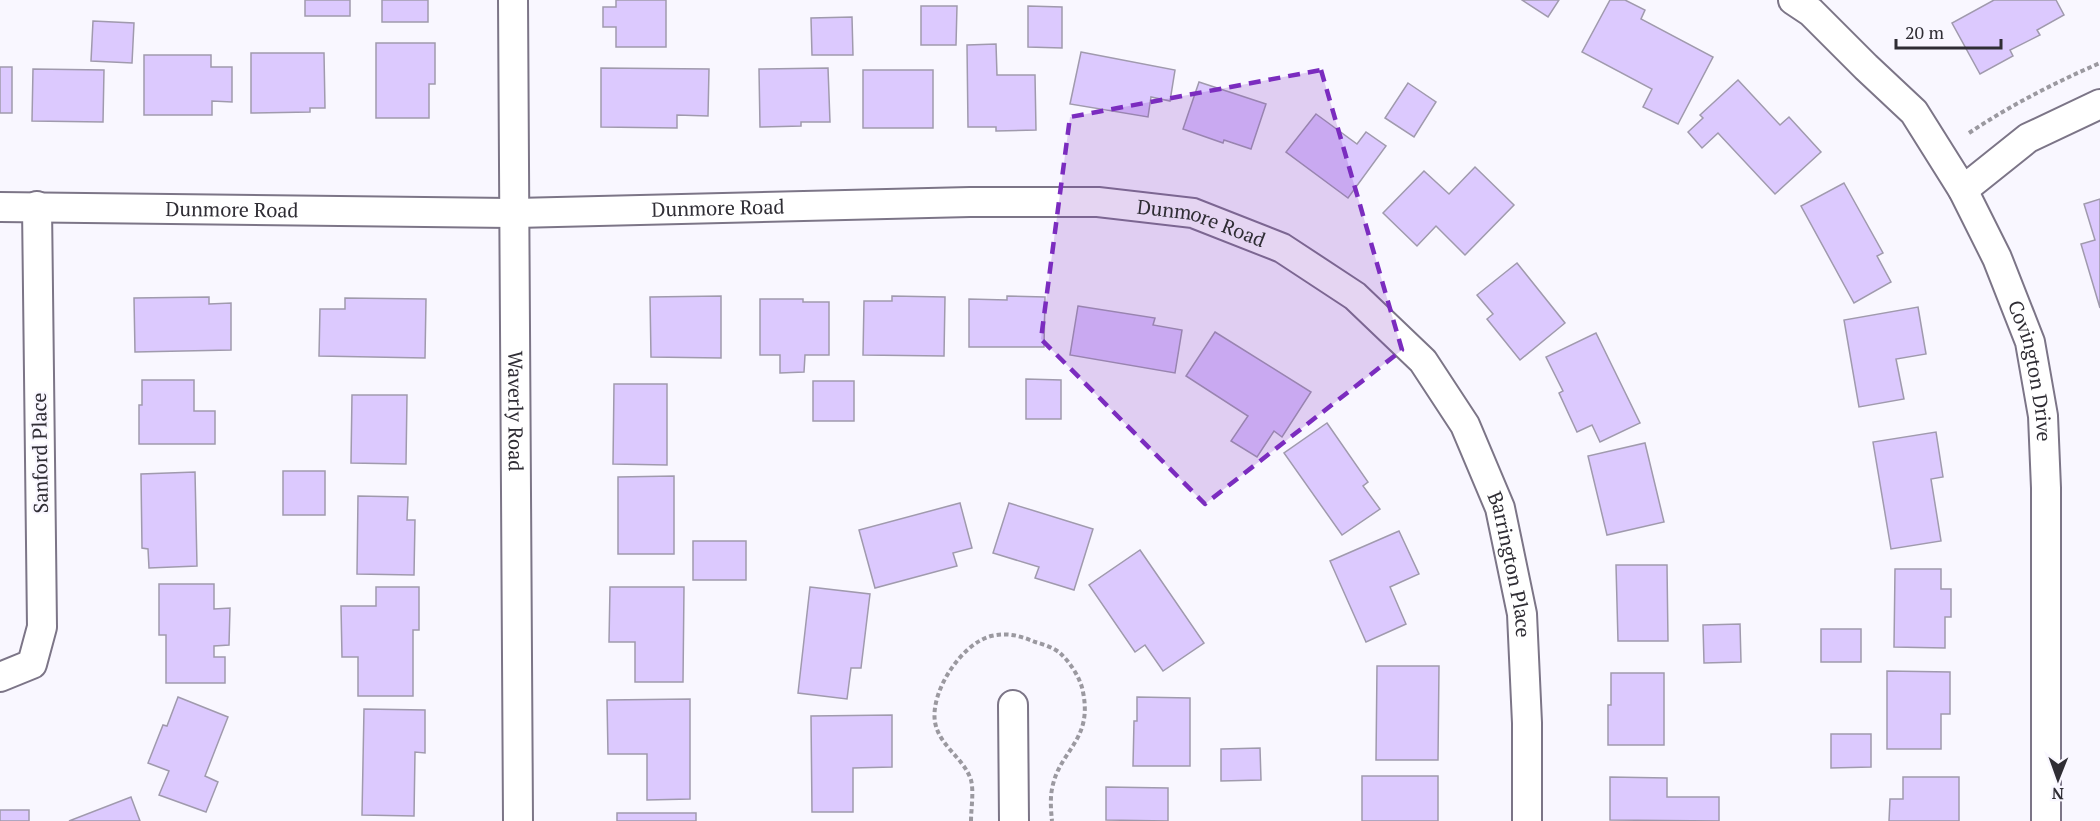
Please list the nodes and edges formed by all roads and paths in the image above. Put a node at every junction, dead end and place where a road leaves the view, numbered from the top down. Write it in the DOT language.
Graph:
graph roads {
  1 [pos="513,0"];
  2 [pos="1793,0"];
  3 [pos="2100,63"];
  4 [pos="2100,104"];
  5 [pos="1969,133"];
  6 [pos="1963,190"];
  7 [pos="0,207"];
  8 [pos="37,207"];
  9 [pos="516,213"];
  10 [pos="1398,337"];
  11 [pos="0,677"];
  12 [pos="1013,705"];
  13 [pos="518,821"];
  14 [pos="1014,821"];
  15 [pos="1527,821"];
  16 [pos="2046,821"];
  1 -- 9 [label="street, Waverly Road"];
  2 -- 6 [label="street, Covington Drive"];
  3 -- 5 [label="path"];
  4 -- 6 [label="street"];
  6 -- 16 [label="street, Covington Drive"];
  7 -- 8 [label="street, Dunmore Road"];
  8 -- 9 [label="street, Dunmore Road"];
  8 -- 11 [label="street, Sanford Place"];
  9 -- 10 [label="street, Dunmore Road"];
  9 -- 13 [label="street, Waverly Road"];
  10 -- 15 [label="street, Barrington Place"];
  12 -- 14 [label="street"];
}
